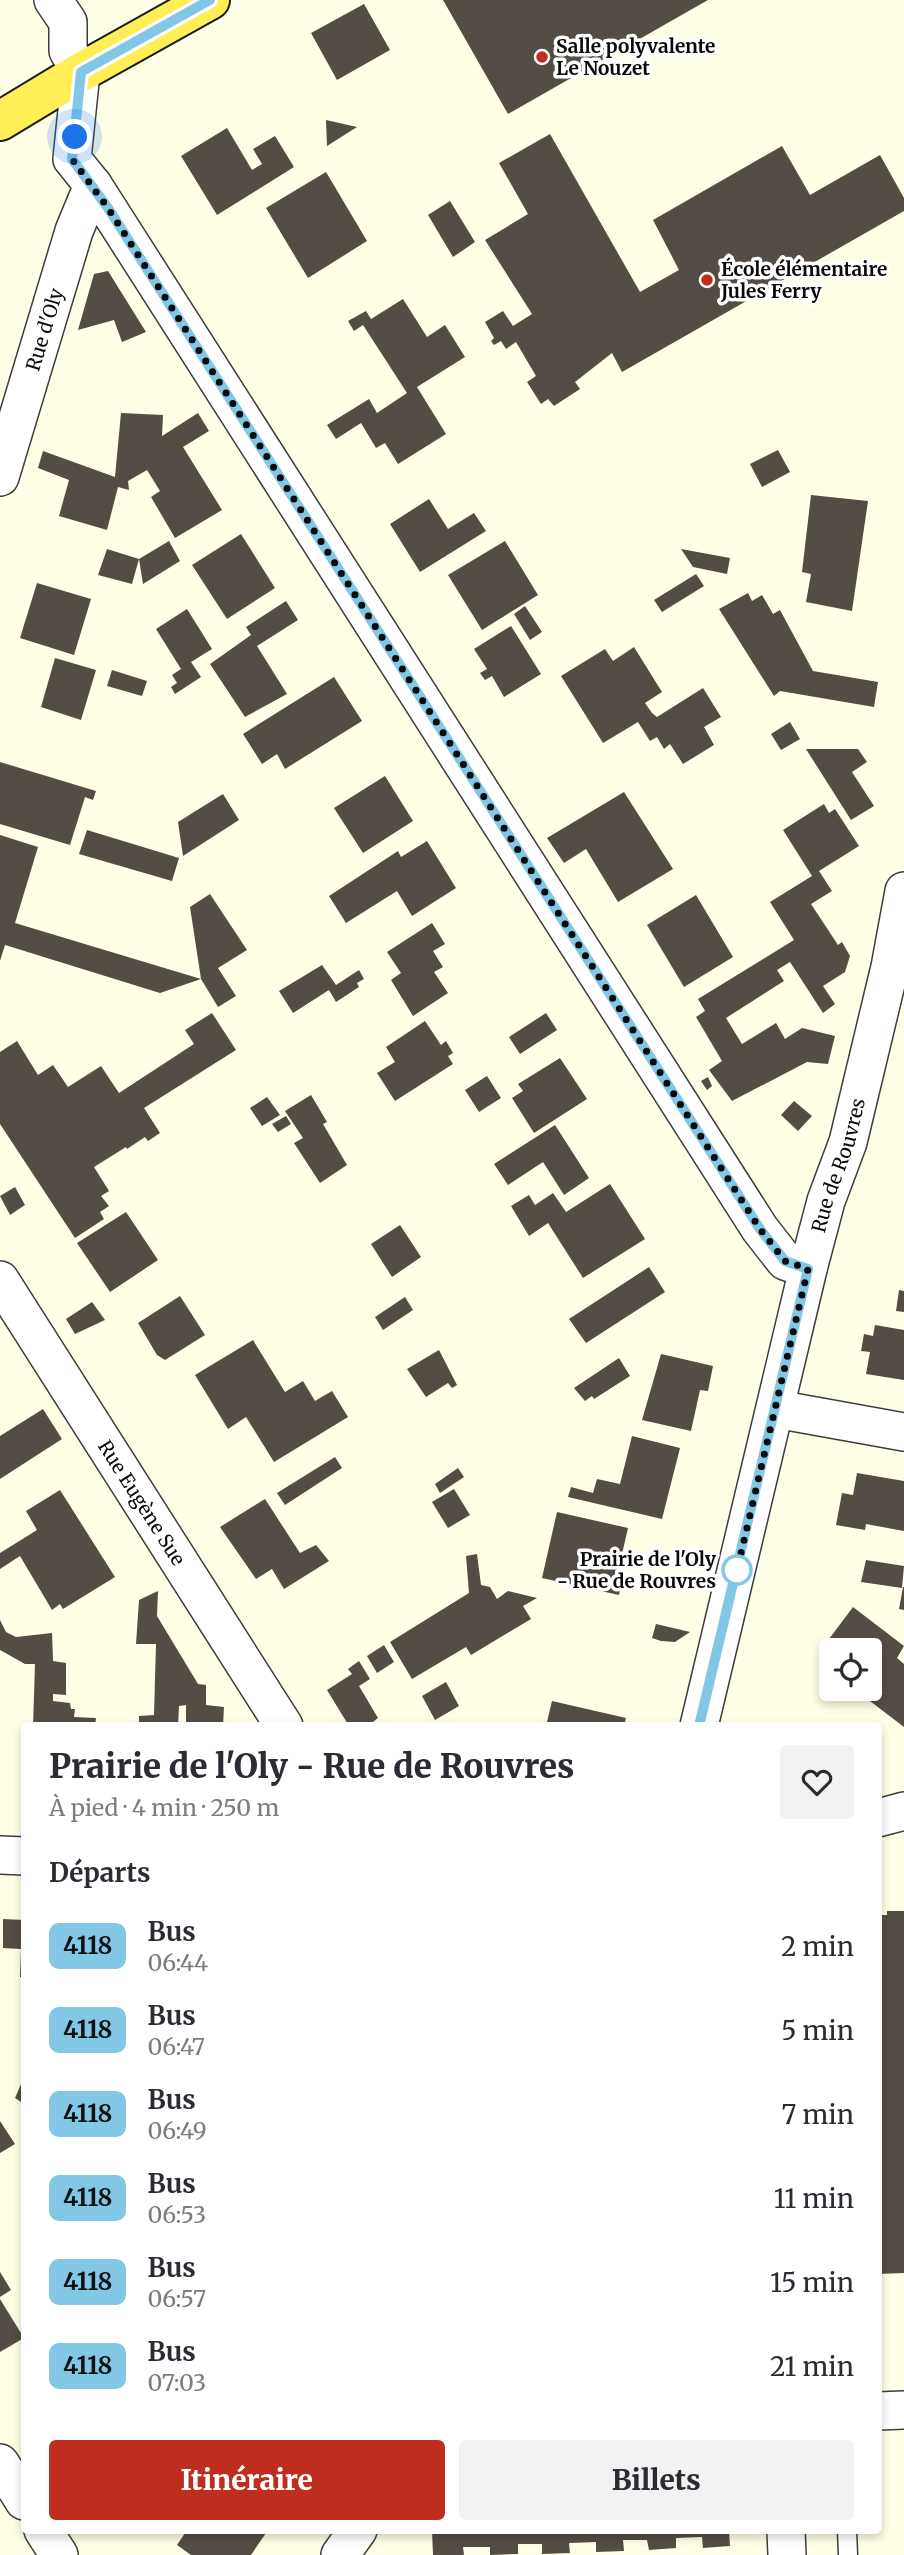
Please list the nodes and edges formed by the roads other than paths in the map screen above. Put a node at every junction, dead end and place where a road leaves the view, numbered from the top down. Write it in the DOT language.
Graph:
graph roads {
  1 [pos="53,0"];
  2 [pos="210,0"];
  3 [pos="81,72"];
  4 [pos="0,121"];
  5 [pos="93,185"];
  6 [pos="0,477"];
  7 [pos="904,891"];
  8 [pos="808,1269"];
  9 [pos="0,1280"];
  10 [pos="776,1409"];
  11 [pos="904,1432"];
  12 [pos="281,1722"];
  13 [pos="700,1722"];
  14 [pos="904,1811"];
  15 [pos="882,1817"];
  16 [pos="0,1855"];
  17 [pos="21,1856"];
  18 [pos="904,2410"];
  19 [pos="882,2411"];
  20 [pos="0,2463"];
  21 [pos="21,2496"];
  22 [pos="46,2534"];
  23 [pos="355,2534"];
  24 [pos="786,2534"];
  25 [pos="847,2534"];
  26 [pos="59,2555"];
  27 [pos="340,2555"];
  28 [pos="787,2555"];
  29 [pos="848,2555"];
  1 -- 3 [label="street"];
  2 -- 3 [label="main road"];
  3 -- 4 [label="main road"];
  3 -- 5 [label="street"];
  5 -- 6 [label="street, Rue d'Oly"];
  5 -- 8 [label="street"];
  7 -- 8 [label="street, Rue de Rouvres"];
  8 -- 10 [label="street, Rue de Rouvres"];
  9 -- 12 [label="street, Rue Eugène Sue"];
  10 -- 11 [label="street"];
  10 -- 13 [label="street, Rue de Rouvres"];
  14 -- 15 [label="street"];
  16 -- 17 [label="street"];
  18 -- 19 [label="street"];
  20 -- 21 [label="street"];
  22 -- 26 [label="street"];
  23 -- 27 [label="street"];
  24 -- 28 [label="street"];
  25 -- 29 [label="lane"];
}
